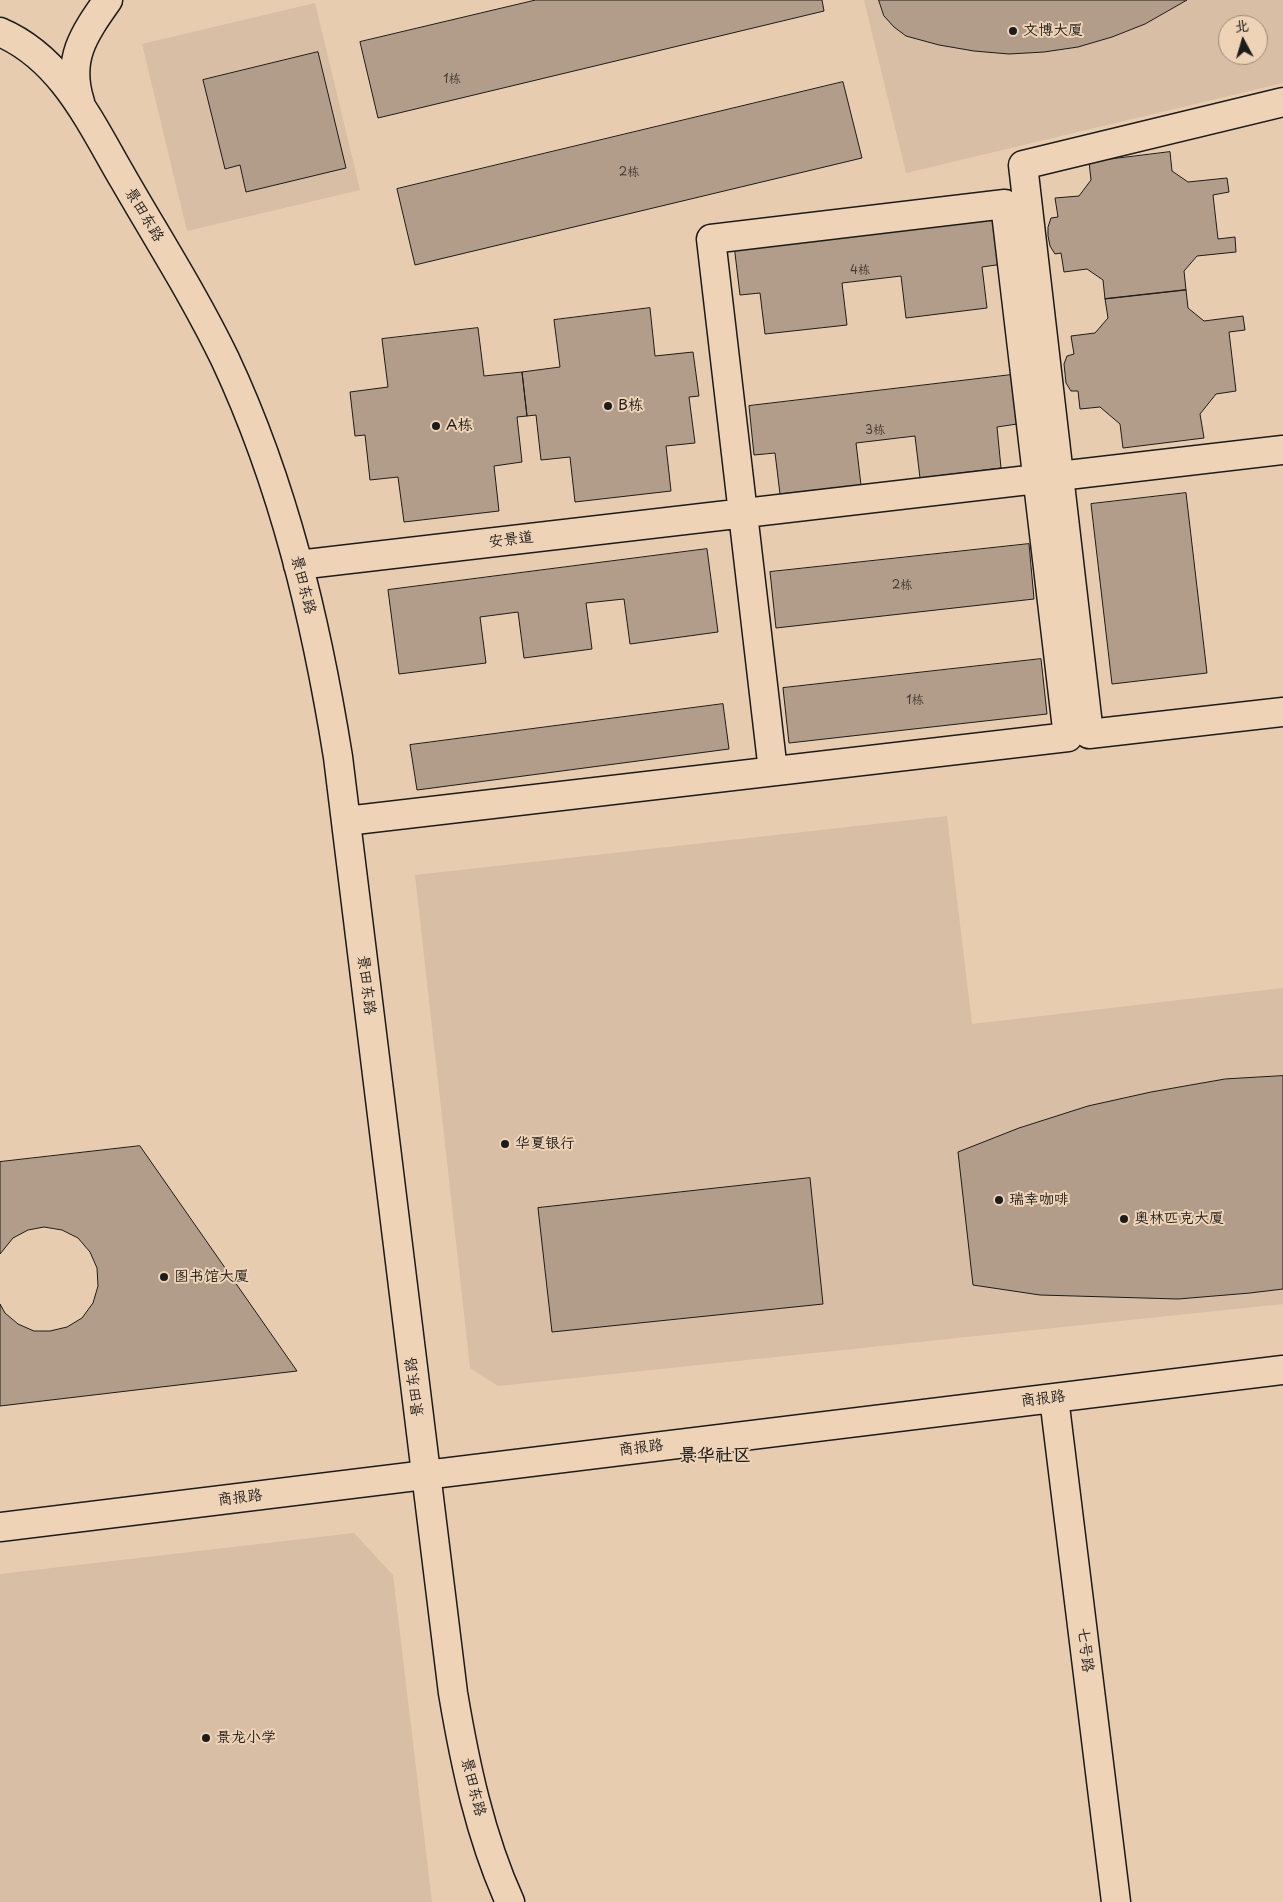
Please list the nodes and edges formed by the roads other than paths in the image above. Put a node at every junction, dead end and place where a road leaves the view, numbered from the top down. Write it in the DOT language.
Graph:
graph roads {
  1 [pos="108,0"];
  2 [pos="0,32"];
  3 [pos="1283,102"];
  4 [pos="83,111"];
  5 [pos="1283,450"];
  6 [pos="1048,477"];
  7 [pos="733,514"];
  8 [pos="298,565"];
  9 [pos="1283,712"];
  10 [pos="773,771"];
  11 [pos="346,822"];
  12 [pos="1283,1370"];
  13 [pos="1054,1398"];
  14 [pos="426,1475"];
  15 [pos="0,1527"];
  16 [pos="510,1902"];
  17 [pos="1116,1902"];
  1 -- 4 [label="street, 景田东路"];
  2 -- 4 [label="street, 景田东路"];
  3 -- 6 [label="street"];
  4 -- 8 [label="street, 景田东路"];
  5 -- 6 [label="street, 安景道"];
  6 -- 7 [label="street, 安景道"];
  6 -- 7 [label="street"];
  6 -- 9 [label="street"];
  6 -- 10 [label="street"];
  7 -- 8 [label="street, 安景道"];
  7 -- 10 [label="street"];
  8 -- 11 [label="street, 景田东路"];
  10 -- 11 [label="street"];
  11 -- 14 [label="street, 景田东路"];
  12 -- 13 [label="street, 商报路"];
  13 -- 14 [label="street, 商报路"];
  13 -- 17 [label="street, 七号路"];
  14 -- 15 [label="street, 商报路"];
  14 -- 16 [label="street, 景田东路"];
}
